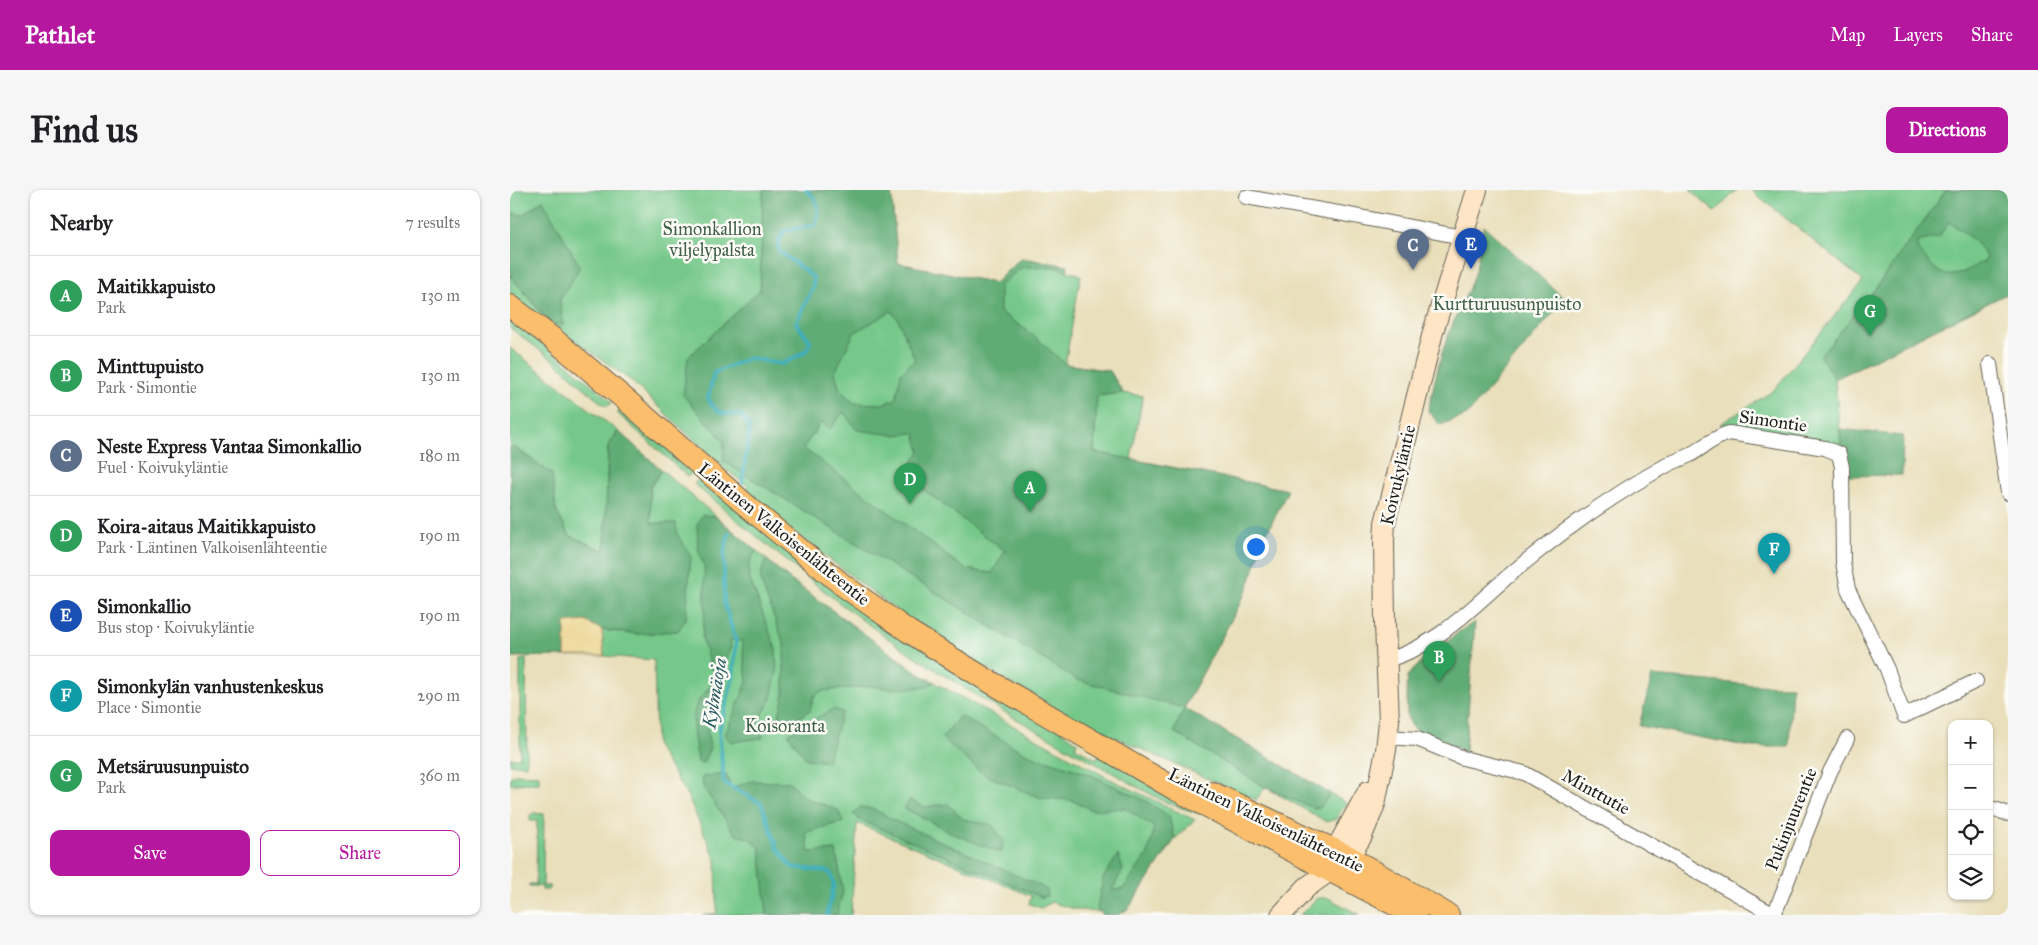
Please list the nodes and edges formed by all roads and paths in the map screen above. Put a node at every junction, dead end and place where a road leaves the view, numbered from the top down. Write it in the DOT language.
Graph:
graph roads {
  1 [pos="1477,190"];
  2 [pos="1246,197"];
  3 [pos="1462,237"];
  4 [pos="510,306"];
  5 [pos="1990,364"];
  6 [pos="2008,493"];
  7 [pos="1387,660"];
  8 [pos="1976,681"];
  9 [pos="1387,737"];
  10 [pos="1847,739"];
  11 [pos="1338,860"];
  12 [pos="1281,915"];
  13 [pos="1416,915"];
  14 [pos="1448,915"];
  15 [pos="1774,915"];
  1 -- 3 [label="main road, Koivukyläntie"];
  2 -- 3 [label="street"];
  3 -- 7 [label="main road, Koivukyläntie"];
  4 -- 11 [label="main road, Läntinen Valkoisenlähteentie"];
  5 -- 6 [label="street"];
  7 -- 8 [label="street, Simontie"];
  7 -- 9 [label="main road, Koivukyläntie"];
  9 -- 11 [label="main road, Koivukyläntie"];
  9 -- 15 [label="street, Minttutie"];
  10 -- 15 [label="street, Pukinjuurentie"];
  11 -- 12 [label="main road, Koivukyläntie"];
  11 -- 13 [label="main road, Läntinen Valkoisenlähteentie"];
  11 -- 14 [label="main road, Läntinen Valkoisenlähteentie"];
}
